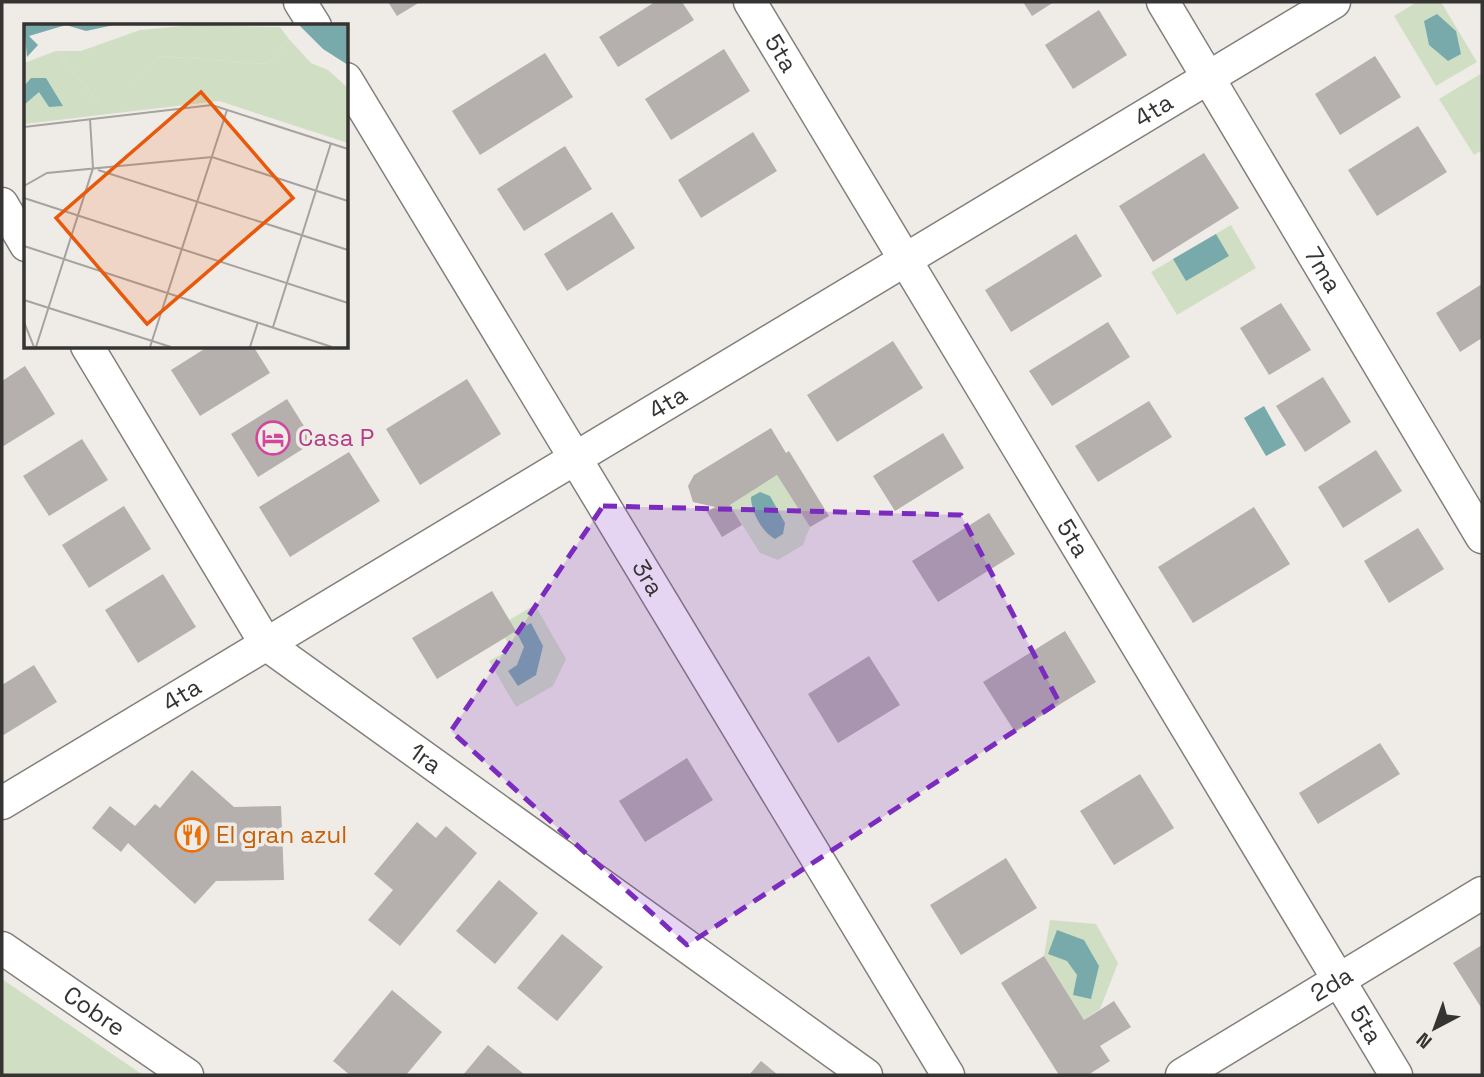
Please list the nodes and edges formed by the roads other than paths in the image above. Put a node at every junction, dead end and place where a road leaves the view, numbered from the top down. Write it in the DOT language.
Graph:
graph roads {
  1 [pos="300,2"];
  2 [pos="750,2"];
  3 [pos="1163,2"];
  4 [pos="1334,2"];
  5 [pos="314,24"];
  6 [pos="1208,77"];
  7 [pos="348,82"];
  8 [pos="2,204"];
  9 [pos="24,242"];
  10 [pos="905,260"];
  11 [pos="88,348"];
  12 [pos="576,458"];
  13 [pos="1482,537"];
  14 [pos="266,645"];
  15 [pos="2,803"];
  16 [pos="1482,893"];
  17 [pos="2,948"];
  18 [pos="1338,980"];
  19 [pos="187,1075"];
  20 [pos="866,1075"];
  21 [pos="948,1075"];
  22 [pos="1182,1075"];
  23 [pos="1396,1075"];
  1 -- 5 [label="street"];
  2 -- 10 [label="street, 5ta"];
  3 -- 6 [label="street, 7ma"];
  4 -- 6 [label="street, 4ta"];
  6 -- 10 [label="street, 4ta"];
  6 -- 13 [label="street, 7ma"];
  7 -- 12 [label="street, 3ra"];
  8 -- 9 [label="street"];
  10 -- 12 [label="street, 4ta"];
  10 -- 18 [label="street, 5ta"];
  11 -- 14 [label="street, 1ra"];
  12 -- 14 [label="street, 4ta"];
  12 -- 21 [label="street, 3ra"];
  14 -- 15 [label="street, 4ta"];
  14 -- 20 [label="street, 1ra"];
  16 -- 18 [label="street, 2da"];
  17 -- 19 [label="street, Cobre"];
  18 -- 22 [label="street, 2da"];
  18 -- 23 [label="street, 5ta"];
}
